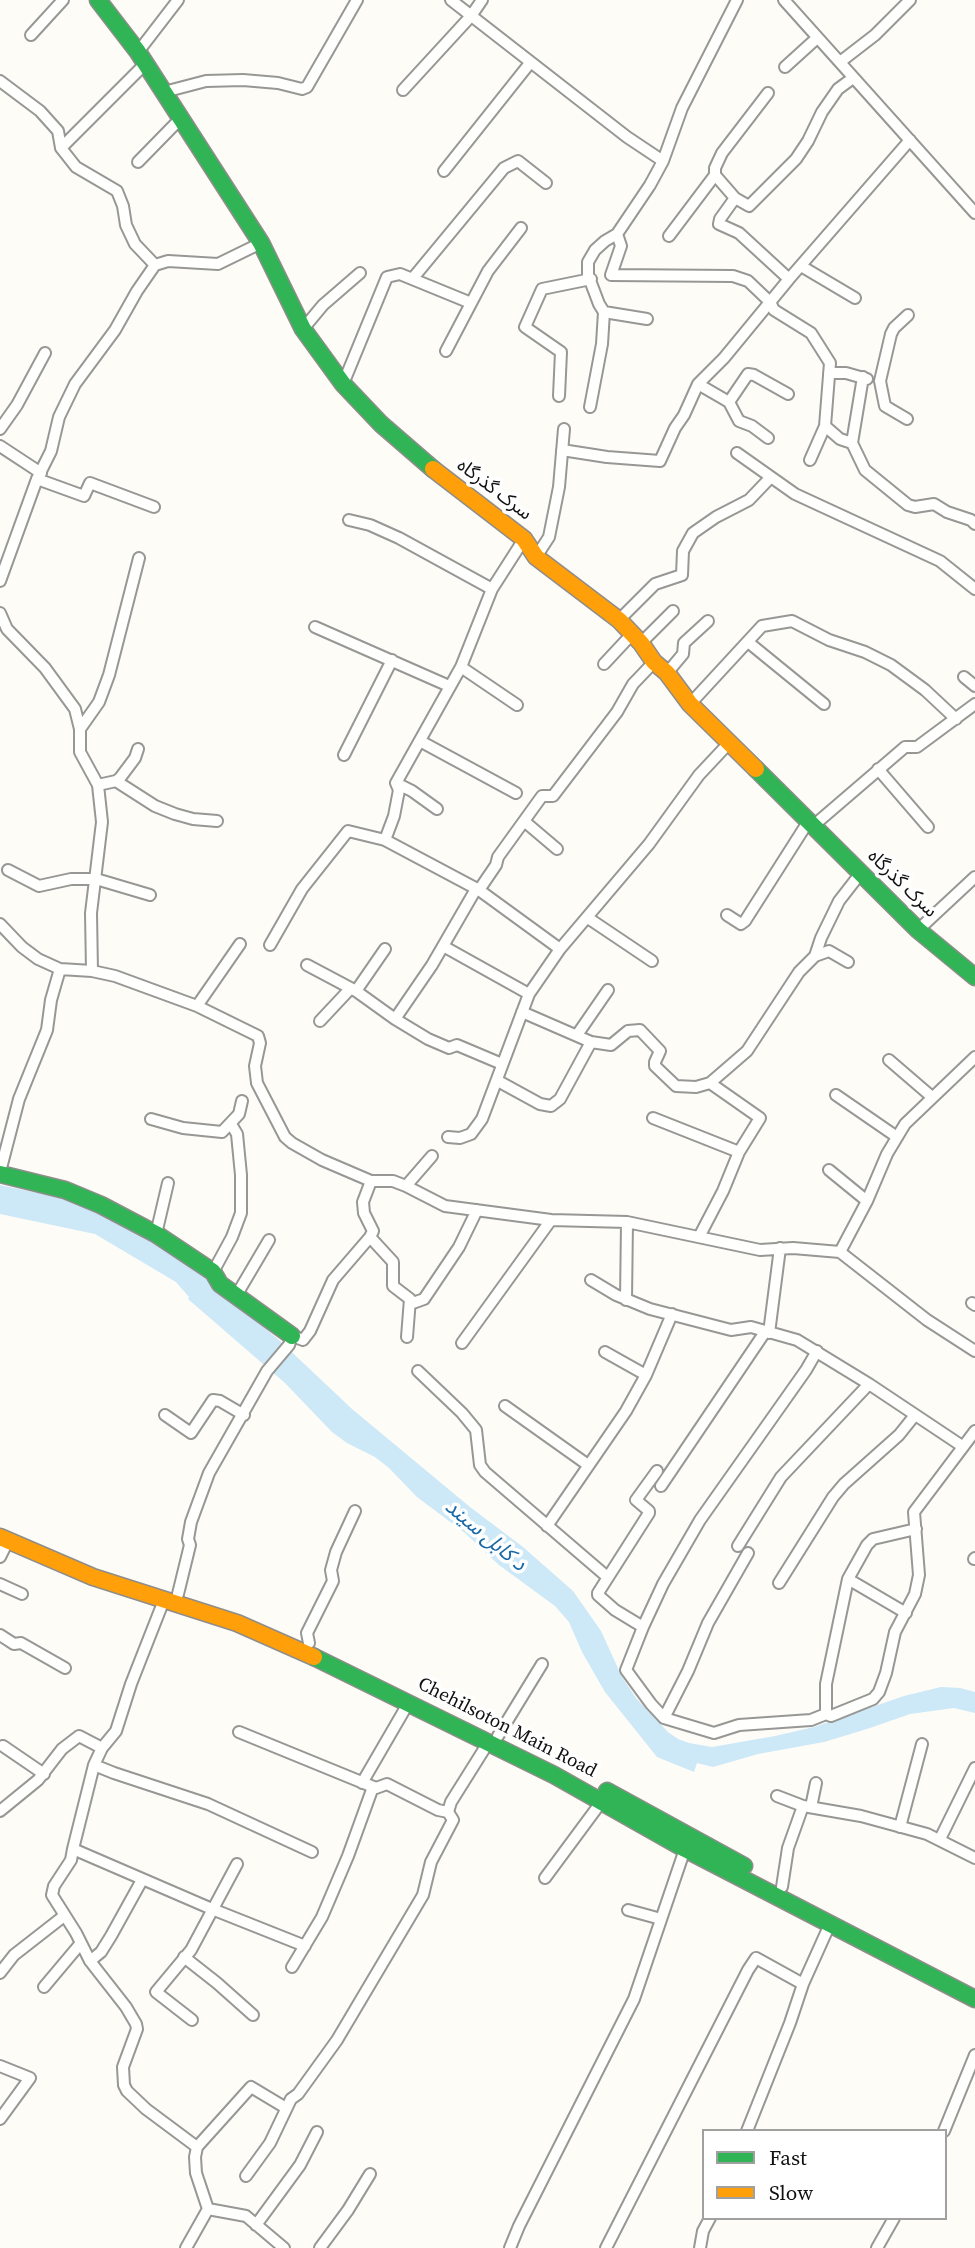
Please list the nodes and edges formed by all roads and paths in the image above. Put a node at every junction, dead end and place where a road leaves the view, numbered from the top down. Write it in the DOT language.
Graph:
graph roads {
  1 [pos="63,0"];
  2 [pos="98,0"];
  3 [pos="178,0"];
  4 [pos="357,0"];
  5 [pos="451,0"];
  6 [pos="481,0"];
  7 [pos="737,0"];
  8 [pos="784,0"];
  9 [pos="910,0"];
  10 [pos="471,16"];
  11 [pos="32,35"];
  12 [pos="817,38"];
  13 [pos="142,58"];
  14 [pos="840,62"];
  15 [pos="530,63"];
  16 [pos="785,68"];
  17 [pos="853,78"];
  18 [pos="0,81"];
  19 [pos="403,90"];
  20 [pos="164,92"];
  21 [pos="768,93"];
  22 [pos="181,118"];
  23 [pos="910,140"];
  24 [pos="61,148"];
  25 [pos="663,161"];
  26 [pos="138,162"];
  27 [pos="444,171"];
  28 [pos="715,175"];
  29 [pos="546,183"];
  30 [pos="735,198"];
  31 [pos="975,213"];
  32 [pos="521,228"];
  33 [pos="617,234"];
  34 [pos="669,236"];
  35 [pos="261,243"];
  36 [pos="155,265"];
  37 [pos="801,267"];
  38 [pos="360,273"];
  39 [pos="413,278"];
  40 [pos="591,279"];
  41 [pos="789,279"];
  42 [pos="855,299"];
  43 [pos="770,302"];
  44 [pos="471,303"];
  45 [pos="604,312"];
  46 [pos="908,315"];
  47 [pos="647,319"];
  48 [pos="303,329"];
  49 [pos="446,351"];
  50 [pos="45,353"];
  51 [pos="829,373"];
  52 [pos="863,377"];
  53 [pos="880,381"];
  54 [pos="343,384"];
  55 [pos="698,384"];
  56 [pos="788,394"];
  57 [pos="559,396"];
  58 [pos="729,402"];
  59 [pos="590,407"];
  60 [pos="907,419"];
  61 [pos="825,426"];
  62 [pos="0,429"];
  63 [pos="564,429"];
  64 [pos="768,438"];
  65 [pos="852,443"];
  66 [pos="0,446"];
  67 [pos="562,450"];
  68 [pos="737,453"];
  69 [pos="810,460"];
  70 [pos="39,476"];
  71 [pos="770,478"];
  72 [pos="154,507"];
  73 [pos="349,520"];
  74 [pos="975,524"];
  75 [pos="524,538"];
  76 [pos="536,557"];
  77 [pos="139,558"];
  78 [pos="0,581"];
  79 [pos="492,589"];
  80 [pos="975,589"];
  81 [pos="673,611"];
  82 [pos="0,613"];
  83 [pos="619,620"];
  84 [pos="708,621"];
  85 [pos="315,628"];
  86 [pos="636,638"];
  87 [pos="748,642"];
  88 [pos="392,660"];
  89 [pos="604,664"];
  90 [pos="461,667"];
  91 [pos="660,668"];
  92 [pos="964,677"];
  93 [pos="449,686"];
  94 [pos="975,686"];
  95 [pos="690,704"];
  96 [pos="975,704"];
  97 [pos="517,705"];
  98 [pos="824,705"];
  99 [pos="956,719"];
  100 [pos="80,729"];
  101 [pos="420,741"];
  102 [pos="729,743"];
  103 [pos="138,748"];
  104 [pos="344,755"];
  105 [pos="878,769"];
  106 [pos="116,781"];
  107 [pos="396,783"];
  108 [pos="98,785"];
  109 [pos="516,793"];
  110 [pos="437,809"];
  111 [pos="217,821"];
  112 [pos="524,821"];
  113 [pos="810,824"];
  114 [pos="928,827"];
  115 [pos="385,840"];
  116 [pos="557,849"];
  117 [pos="8,870"];
  118 [pos="860,874"];
  119 [pos="975,877"];
  120 [pos="96,879"];
  121 [pos="478,890"];
  122 [pos="150,895"];
  123 [pos="727,915"];
  124 [pos="588,918"];
  125 [pos="0,923"];
  126 [pos="918,930"];
  127 [pos="240,944"];
  128 [pos="270,945"];
  129 [pos="443,946"];
  130 [pos="385,949"];
  131 [pos="560,949"];
  132 [pos="815,956"];
  133 [pos="652,961"];
  134 [pos="848,962"];
  135 [pos="307,965"];
  136 [pos="60,969"];
  137 [pos="92,971"];
  138 [pos="975,977"];
  139 [pos="353,990"];
  140 [pos="608,990"];
  141 [pos="529,993"];
  142 [pos="197,1006"];
  143 [pos="522,1012"];
  144 [pos="395,1019"];
  145 [pos="320,1021"];
  146 [pos="578,1035"];
  147 [pos="591,1042"];
  148 [pos="975,1057"];
  149 [pos="889,1060"];
  150 [pos="502,1064"];
  151 [pos="498,1081"];
  152 [pos="710,1083"];
  153 [pos="836,1095"];
  154 [pos="932,1097"];
  155 [pos="242,1101"];
  156 [pos="653,1118"];
  157 [pos="151,1119"];
  158 [pos="232,1124"];
  159 [pos="448,1137"];
  160 [pos="897,1137"];
  161 [pos="739,1152"];
  162 [pos="432,1156"];
  163 [pos="829,1170"];
  164 [pos="0,1173"];
  165 [pos="372,1181"];
  166 [pos="168,1184"];
  167 [pos="406,1186"];
  168 [pos="867,1200"];
  169 [pos="477,1210"];
  170 [pos="551,1220"];
  171 [pos="627,1222"];
  172 [pos="156,1234"];
  173 [pos="370,1237"];
  174 [pos="699,1237"];
  175 [pos="269,1240"];
  176 [pos="779,1248"];
  177 [pos="840,1252"];
  178 [pos="213,1272"];
  179 [pos="591,1280"];
  180 [pos="236,1296"];
  181 [pos="626,1300"];
  182 [pos="410,1304"];
  183 [pos="673,1314"];
  184 [pos="767,1332"];
  185 [pos="407,1337"];
  186 [pos="290,1341"];
  187 [pos="462,1343"];
  188 [pos="817,1351"];
  189 [pos="975,1351"];
  190 [pos="605,1352"];
  191 [pos="418,1371"];
  192 [pos="646,1375"];
  193 [pos="869,1384"];
  194 [pos="505,1405"];
  195 [pos="165,1415"];
  196 [pos="244,1415"];
  197 [pos="915,1415"];
  198 [pos="975,1431"];
  199 [pos="962,1446"];
  200 [pos="588,1465"];
  201 [pos="657,1471"];
  202 [pos="661,1486"];
  203 [pos="355,1511"];
  204 [pos="547,1526"];
  205 [pos="916,1529"];
  206 [pos="3,1535"];
  207 [pos="738,1546"];
  208 [pos="748,1553"];
  209 [pos="0,1557"];
  210 [pos="605,1576"];
  211 [pos="848,1579"];
  212 [pos="779,1583"];
  213 [pos="0,1584"];
  214 [pos="22,1594"];
  215 [pos="171,1597"];
  216 [pos="906,1612"];
  217 [pos="643,1627"];
  218 [pos="0,1635"];
  219 [pos="309,1643"];
  220 [pos="542,1664"];
  221 [pos="65,1668"];
  222 [pos="410,1702"];
  223 [pos="825,1714"];
  224 [pos="664,1718"];
  225 [pos="239,1731"];
  226 [pos="493,1740"];
  227 [pos="922,1744"];
  228 [pos="3,1746"];
  229 [pos="102,1748"];
  230 [pos="94,1765"];
  231 [pos="975,1768"];
  232 [pos="44,1774"];
  233 [pos="816,1783"];
  234 [pos="368,1785"];
  235 [pos="777,1796"];
  236 [pos="602,1801"];
  237 [pos="807,1807"];
  238 [pos="0,1811"];
  239 [pos="448,1812"];
  240 [pos="900,1827"];
  241 [pos="940,1839"];
  242 [pos="73,1849"];
  243 [pos="685,1849"];
  244 [pos="312,1852"];
  245 [pos="975,1858"];
  246 [pos="237,1864"];
  247 [pos="545,1878"];
  248 [pos="142,1880"];
  249 [pos="782,1887"];
  250 [pos="212,1909"];
  251 [pos="628,1910"];
  252 [pos="64,1916"];
  253 [pos="661,1919"];
  254 [pos="830,1924"];
  255 [pos="80,1943"];
  256 [pos="305,1947"];
  257 [pos="184,1957"];
  258 [pos="90,1961"];
  259 [pos="292,1967"];
  260 [pos="0,1973"];
  261 [pos="803,1984"];
  262 [pos="44,1987"];
  263 [pos="975,1987"];
  264 [pos="975,1999"];
  265 [pos="253,2015"];
  266 [pos="191,2020"];
  267 [pos="975,2055"];
  268 [pos="0,2066"];
  269 [pos="286,2108"];
  270 [pos="0,2119"];
  271 [pos="748,2129"];
  272 [pos="945,2129"];
  273 [pos="317,2132"];
  274 [pos="197,2147"];
  275 [pos="370,2174"];
  276 [pos="246,2176"];
  277 [pos="208,2209"];
  278 [pos="709,2220"];
  279 [pos="893,2220"];
  280 [pos="256,2225"];
  281 [pos="186,2248"];
  282 [pos="284,2248"];
  283 [pos="320,2248"];
  284 [pos="510,2248"];
  285 [pos="606,2248"];
  286 [pos="700,2248"];
  287 [pos="877,2248"];
  1 -- 11 [label="street"];
  2 -- 13 [label="main road, سرک گذرگاه"];
  3 -- 13 [label="street"];
  4 -- 20 [label="street"];
  5 -- 10 [label="street"];
  6 -- 10 [label="street"];
  7 -- 25 [label="street"];
  8 -- 12 [label="street"];
  9 -- 14 [label="street"];
  10 -- 15 [label="street"];
  10 -- 19 [label="street"];
  12 -- 14 [label="street"];
  12 -- 16 [label="street"];
  13 -- 20 [label="main road, سرک گذرگاه"];
  13 -- 24 [label="street"];
  14 -- 17 [label="street"];
  15 -- 25 [label="street"];
  15 -- 27 [label="street"];
  17 -- 23 [label="street"];
  17 -- 30 [label="street"];
  18 -- 24 [label="street"];
  20 -- 22 [label="main road, سرک گذرگاه"];
  21 -- 28 [label="street"];
  22 -- 26 [label="street"];
  22 -- 35 [label="main road, سرک گذرگاه"];
  23 -- 31 [label="street"];
  23 -- 37 [label="street"];
  24 -- 36 [label="street"];
  25 -- 33 [label="street"];
  28 -- 30 [label="street"];
  28 -- 34 [label="street"];
  29 -- 39 [label="street"];
  30 -- 41 [label="street"];
  32 -- 44 [label="street"];
  33 -- 40 [label="street"];
  33 -- 43 [label="street"];
  35 -- 36 [label="street"];
  35 -- 48 [label="main road, سرک گذرگاه"];
  36 -- 70 [label="street"];
  37 -- 41 [label="street"];
  37 -- 42 [label="street"];
  38 -- 48 [label="street"];
  39 -- 44 [label="street"];
  39 -- 54 [label="street"];
  40 -- 45 [label="street"];
  40 -- 57 [label="street"];
  41 -- 43 [label="street"];
  43 -- 51 [label="street"];
  43 -- 55 [label="street"];
  44 -- 49 [label="street"];
  45 -- 47 [label="street"];
  45 -- 59 [label="street"];
  46 -- 53 [label="street"];
  48 -- 54 [label="main road, سرک گذرگاه"];
  50 -- 62 [label="street"];
  51 -- 52 [label="street"];
  51 -- 61 [label="street"];
  52 -- 53 [label="street"];
  52 -- 65 [label="street"];
  53 -- 60 [label="street"];
  54 -- 75 [label="main road, سرک گذرگاه"];
  55 -- 58 [label="street"];
  55 -- 67 [label="street"];
  56 -- 58 [label="street"];
  58 -- 64 [label="street"];
  61 -- 65 [label="street"];
  61 -- 69 [label="street"];
  63 -- 67 [label="street"];
  65 -- 74 [label="street"];
  66 -- 70 [label="street"];
  67 -- 76 [label="street"];
  68 -- 71 [label="street"];
  70 -- 72 [label="street"];
  70 -- 78 [label="street"];
  71 -- 80 [label="street"];
  71 -- 83 [label="street"];
  73 -- 79 [label="street"];
  75 -- 76 [label="main road, سرک گذرگاه"];
  75 -- 79 [label="street"];
  76 -- 83 [label="main road, سرک گذرگاه"];
  77 -- 100 [label="street"];
  79 -- 90 [label="street"];
  81 -- 86 [label="street"];
  82 -- 100 [label="street"];
  83 -- 86 [label="main road, سرک گذرگاه"];
  84 -- 91 [label="street"];
  85 -- 88 [label="street"];
  86 -- 89 [label="street"];
  86 -- 91 [label="main road, سرک گذرگاه"];
  87 -- 95 [label="street"];
  87 -- 98 [label="street"];
  87 -- 99 [label="street"];
  88 -- 93 [label="street"];
  88 -- 104 [label="street"];
  90 -- 93 [label="street"];
  90 -- 97 [label="street"];
  91 -- 95 [label="main road, سرک گذرگاه"];
  91 -- 112 [label="street"];
  92 -- 94 [label="street"];
  93 -- 101 [label="street"];
  95 -- 102 [label="main road, سرک گذرگاه"];
  96 -- 99 [label="street"];
  99 -- 105 [label="street"];
  100 -- 108 [label="street"];
  101 -- 107 [label="street"];
  101 -- 109 [label="street"];
  102 -- 113 [label="main road, سرک گذرگاه"];
  102 -- 124 [label="street"];
  103 -- 106 [label="street"];
  105 -- 113 [label="street"];
  105 -- 114 [label="street"];
  106 -- 108 [label="street"];
  106 -- 111 [label="street"];
  107 -- 110 [label="street"];
  107 -- 115 [label="street"];
  108 -- 120 [label="street"];
  112 -- 116 [label="street"];
  112 -- 121 [label="street"];
  113 -- 118 [label="main road, سرک گذرگاه"];
  113 -- 123 [label="street"];
  115 -- 121 [label="street"];
  115 -- 128 [label="street"];
  117 -- 120 [label="street"];
  118 -- 126 [label="main road, سرک گذرگاه"];
  118 -- 132 [label="street"];
  119 -- 126 [label="street"];
  120 -- 122 [label="street"];
  120 -- 137 [label="street"];
  121 -- 129 [label="street"];
  121 -- 131 [label="street"];
  124 -- 131 [label="street"];
  124 -- 133 [label="street"];
  125 -- 136 [label="street"];
  126 -- 138 [label="main road, سرک گذرگاه"];
  127 -- 142 [label="street"];
  129 -- 141 [label="street"];
  129 -- 144 [label="street"];
  130 -- 139 [label="street"];
  131 -- 141 [label="street"];
  132 -- 134 [label="street"];
  132 -- 152 [label="street"];
  135 -- 139 [label="street"];
  136 -- 137 [label="street"];
  136 -- 164 [label="street"];
  137 -- 142 [label="street"];
  139 -- 144 [label="street"];
  139 -- 145 [label="street"];
  140 -- 146 [label="street"];
  141 -- 143 [label="street"];
  142 -- 165 [label="street"];
  143 -- 146 [label="street"];
  143 -- 150 [label="street"];
  144 -- 150 [label="street"];
  146 -- 147 [label="street"];
  147 -- 151 [label="street"];
  147 -- 152 [label="street"];
  148 -- 154 [label="street"];
  149 -- 154 [label="street"];
  150 -- 151 [label="street"];
  151 -- 159 [label="street"];
  152 -- 161 [label="street"];
  153 -- 160 [label="street"];
  154 -- 160 [label="street"];
  155 -- 158 [label="street"];
  156 -- 161 [label="street"];
  157 -- 158 [label="street"];
  158 -- 178 [label="street"];
  160 -- 168 [label="street"];
  161 -- 174 [label="street"];
  162 -- 167 [label="street"];
  163 -- 168 [label="street"];
  164 -- 172 [label="main road"];
  165 -- 167 [label="street"];
  165 -- 173 [label="street"];
  166 -- 172 [label="street"];
  167 -- 169 [label="street"];
  168 -- 177 [label="street"];
  169 -- 170 [label="street"];
  169 -- 182 [label="street"];
  170 -- 171 [label="street"];
  170 -- 187 [label="street"];
  171 -- 174 [label="street"];
  171 -- 181 [label="street"];
  172 -- 178 [label="main road"];
  173 -- 182 [label="street"];
  173 -- 186 [label="street"];
  174 -- 176 [label="street"];
  175 -- 180 [label="street"];
  176 -- 177 [label="street"];
  176 -- 184 [label="street"];
  177 -- 189 [label="street"];
  178 -- 180 [label="main road"];
  179 -- 181 [label="street"];
  180 -- 186 [label="main road"];
  181 -- 183 [label="street"];
  182 -- 185 [label="street"];
  183 -- 184 [label="street"];
  183 -- 192 [label="street"];
  184 -- 188 [label="street"];
  184 -- 202 [label="street"];
  186 -- 196 [label="street"];
  188 -- 193 [label="street"];
  188 -- 217 [label="street"];
  190 -- 192 [label="street"];
  191 -- 204 [label="street"];
  192 -- 200 [label="street"];
  193 -- 197 [label="street"];
  193 -- 207 [label="street"];
  194 -- 200 [label="street"];
  195 -- 196 [label="street"];
  196 -- 215 [label="street"];
  197 -- 199 [label="street"];
  197 -- 212 [label="street"];
  198 -- 199 [label="street"];
  199 -- 205 [label="street"];
  200 -- 204 [label="street"];
  201 -- 217 [label="street"];
  203 -- 219 [label="street"];
  204 -- 210 [label="street"];
  205 -- 211 [label="street"];
  205 -- 216 [label="street"];
  206 -- 209 [label="street"];
  206 -- 215 [label="main road, Chehilsoton Main Road"];
  208 -- 224 [label="street"];
  211 -- 216 [label="street"];
  211 -- 223 [label="street"];
  213 -- 214 [label="street"];
  215 -- 219 [label="main road, Chehilsoton Main Road"];
  215 -- 222 [label="main road, Chehilsoton Main Road"];
  215 -- 229 [label="street"];
  216 -- 223 [label="street"];
  217 -- 224 [label="street"];
  218 -- 221 [label="street"];
  219 -- 226 [label="main road, Chehilsoton Main Road"];
  220 -- 226 [label="street"];
  222 -- 226 [label="main road, Chehilsoton Main Road"];
  222 -- 234 [label="street"];
  223 -- 224 [label="street"];
  225 -- 234 [label="street"];
  226 -- 236 [label="main road, Chehilsoton Main Road"];
  226 -- 239 [label="street"];
  226 -- 249 [label="main road, Chehilsoton Main Road"];
  227 -- 240 [label="street"];
  228 -- 232 [label="street"];
  229 -- 230 [label="street"];
  229 -- 232 [label="street"];
  230 -- 242 [label="street"];
  230 -- 244 [label="street"];
  231 -- 241 [label="street"];
  232 -- 238 [label="street"];
  233 -- 237 [label="street"];
  234 -- 239 [label="street"];
  234 -- 256 [label="street"];
  235 -- 237 [label="street"];
  236 -- 243 [label="main road, Chehilsoton Main Road"];
  236 -- 247 [label="street"];
  237 -- 240 [label="street"];
  237 -- 249 [label="street"];
  239 -- 269 [label="street"];
  240 -- 241 [label="street"];
  241 -- 245 [label="street"];
  242 -- 248 [label="street"];
  242 -- 252 [label="street"];
  243 -- 253 [label="street"];
  243 -- 254 [label="main road, Chehilsoton Main Road"];
  246 -- 250 [label="street"];
  248 -- 250 [label="street"];
  248 -- 258 [label="street"];
  249 -- 263 [label="main road, Chehilsoton Main Road"];
  250 -- 256 [label="street"];
  250 -- 257 [label="street"];
  251 -- 253 [label="street"];
  252 -- 255 [label="street"];
  252 -- 260 [label="street"];
  253 -- 284 [label="street"];
  254 -- 261 [label="street"];
  254 -- 264 [label="main road, Chehilsoton Main Road"];
  255 -- 258 [label="street"];
  255 -- 262 [label="street"];
  256 -- 259 [label="street"];
  257 -- 265 [label="street"];
  257 -- 266 [label="street"];
  258 -- 274 [label="street"];
  261 -- 271 [label="street"];
  261 -- 285 [label="street"];
  267 -- 272 [label="street"];
  268 -- 270 [label="street"];
  269 -- 274 [label="street"];
  269 -- 276 [label="street"];
  273 -- 280 [label="street"];
  274 -- 277 [label="street"];
  275 -- 283 [label="street"];
  277 -- 280 [label="street"];
  277 -- 281 [label="street"];
  278 -- 286 [label="street"];
  279 -- 287 [label="street"];
  280 -- 282 [label="street"];
}
